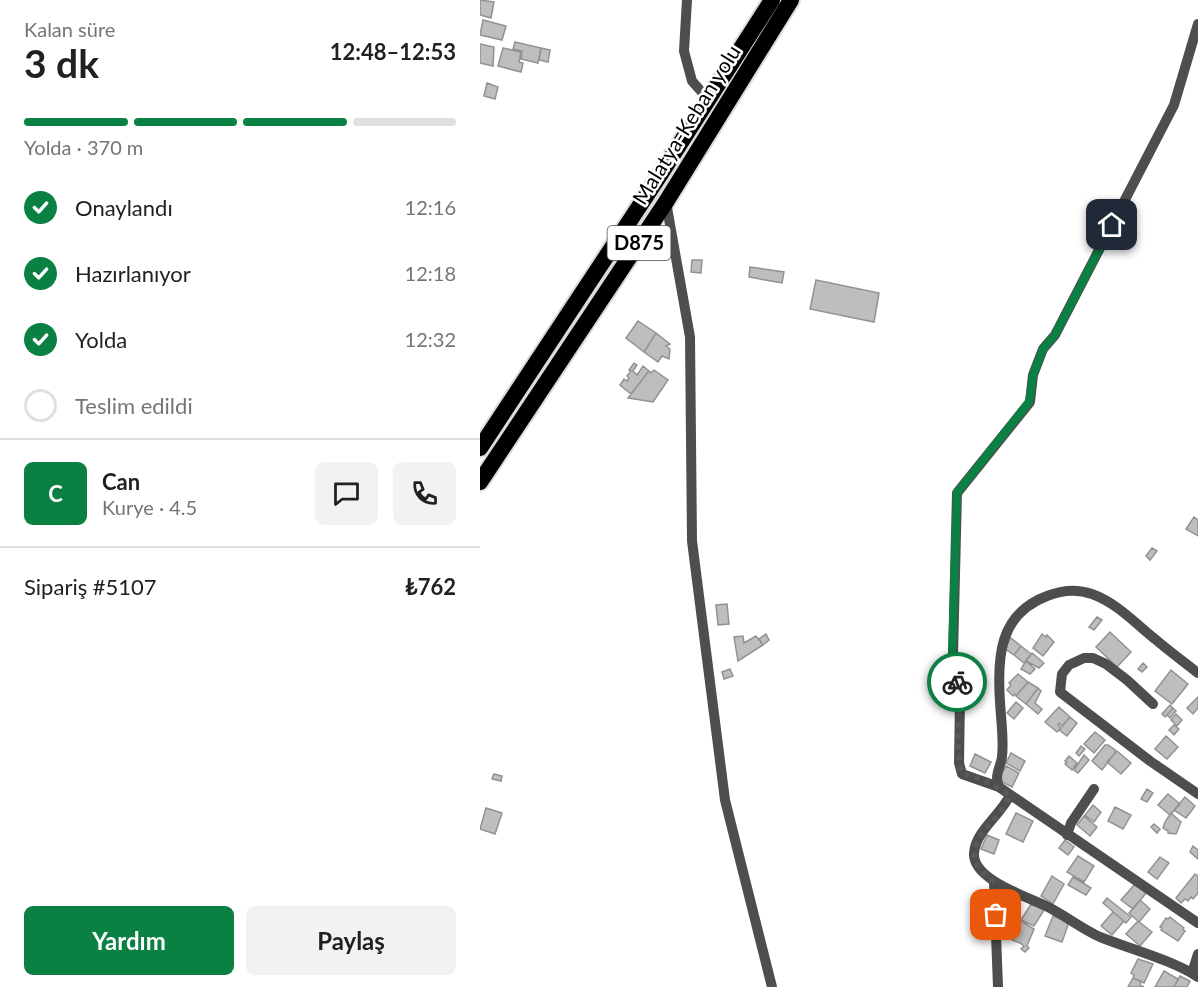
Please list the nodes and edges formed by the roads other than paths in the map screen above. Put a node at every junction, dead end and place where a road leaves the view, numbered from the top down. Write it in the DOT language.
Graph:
graph roads {
  1 [pos="687,0"];
  2 [pos="772,0"];
  3 [pos="791,0"];
  4 [pos="1198,24"];
  5 [pos="708,99"];
  6 [pos="666,202"];
  7 [pos="480,448"];
  8 [pos="480,482"];
  9 [pos="1198,673"];
  10 [pos="1153,704"];
  11 [pos="999,788"];
  12 [pos="1094,789"];
  13 [pos="1198,794"];
  14 [pos="1010,795"];
  15 [pos="1067,835"];
  16 [pos="994,882"];
  17 [pos="1198,923"];
  18 [pos="1198,954"];
  19 [pos="1195,975"];
  20 [pos="772,987"];
  21 [pos="998,987"];
  1 -- 5 [label="street"];
  2 -- 5 [label="highway, Malatya-Keban yolu / D875"];
  3 -- 6 [label="highway, Malatya-Keban yolu / D875"];
  4 -- 11 [label="street"];
  5 -- 7 [label="highway, Malatya-Keban yolu / D875"];
  6 -- 8 [label="highway, Malatya-Keban yolu / D875"];
  6 -- 20 [label="street"];
  9 -- 11 [label="street"];
  10 -- 13 [label="street"];
  11 -- 14 [label="street"];
  12 -- 15 [label="street"];
  14 -- 15 [label="street"];
  14 -- 16 [label="street"];
  15 -- 17 [label="street"];
  16 -- 19 [label="street"];
  16 -- 21 [label="street"];
  18 -- 19 [label="street"];
}
